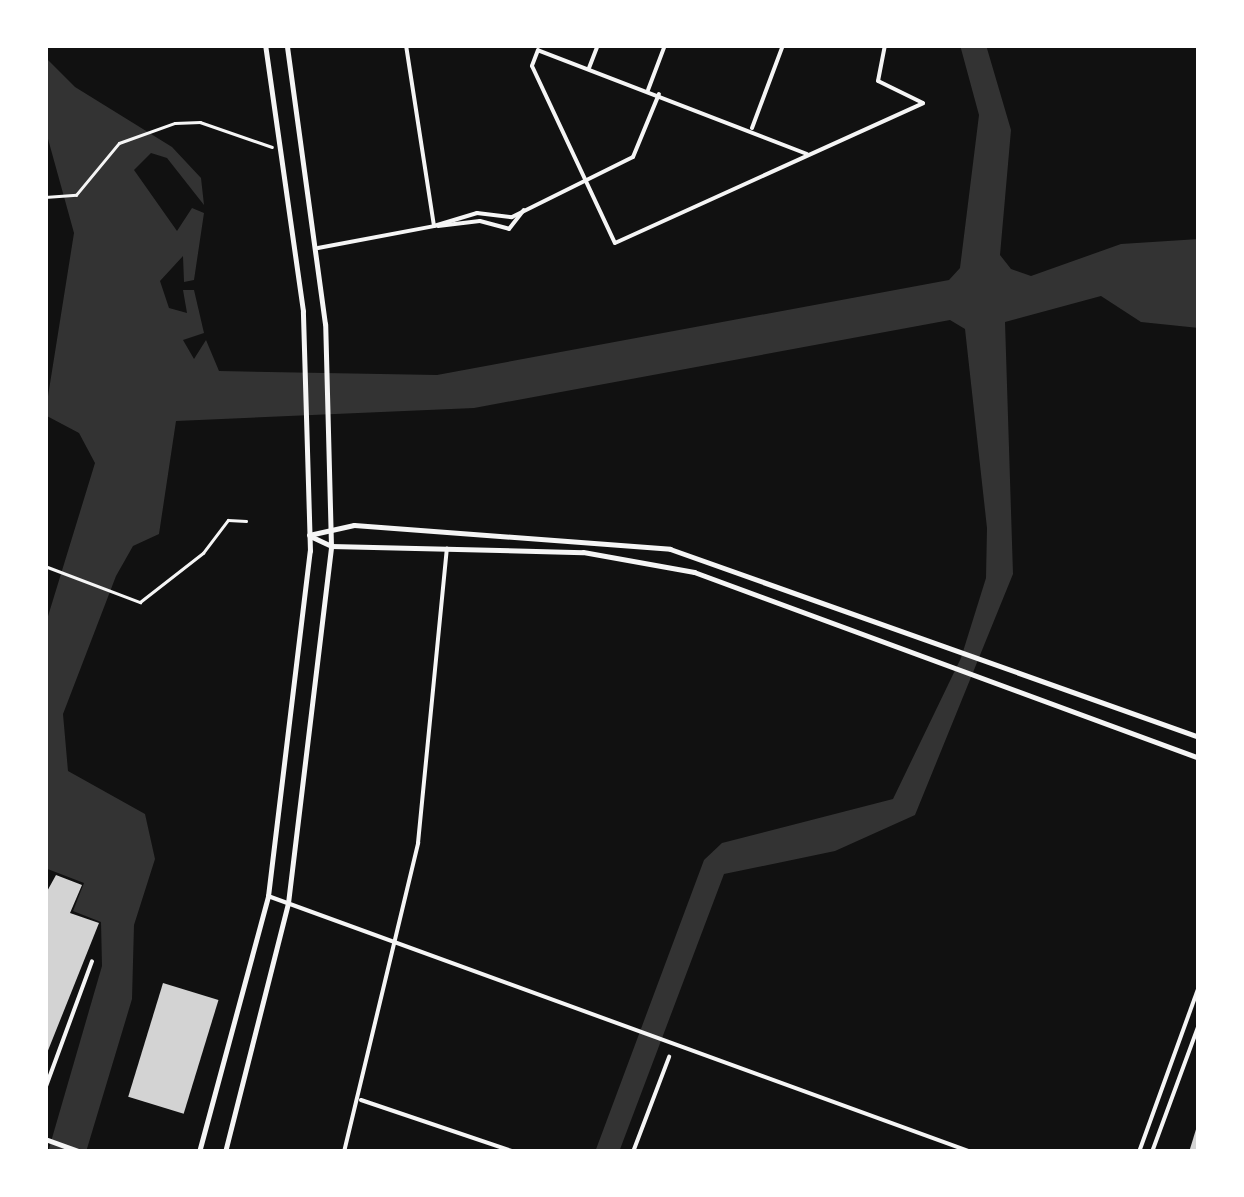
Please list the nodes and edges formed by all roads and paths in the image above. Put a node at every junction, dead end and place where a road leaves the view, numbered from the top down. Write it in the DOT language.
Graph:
graph roads {
  1 [pos="265,45"];
  2 [pos="287,45"];
  3 [pos="406,45"];
  4 [pos="598,45"];
  5 [pos="665,45"];
  6 [pos="783,45"];
  7 [pos="885,45"];
  8 [pos="589,68"];
  9 [pos="648,90"];
  10 [pos="659,94"];
  11 [pos="752,128"];
  12 [pos="272,147"];
  13 [pos="807,154"];
  14 [pos="585,180"];
  15 [pos="45,197"];
  16 [pos="524,210"];
  17 [pos="434,226"];
  18 [pos="318,248"];
  19 [pos="246,521"];
  20 [pos="331,526"];
  21 [pos="309,535"];
  22 [pos="330,546"];
  23 [pos="447,548"];
  24 [pos="45,566"];
  25 [pos="1199,737"];
  26 [pos="1199,758"];
  27 [pos="268,896"];
  28 [pos="288,903"];
  29 [pos="400,942"];
  30 [pos="92,961"];
  31 [pos="1199,986"];
  32 [pos="1199,1024"];
  33 [pos="669,1057"];
  34 [pos="45,1089"];
  35 [pos="361,1100"];
  36 [pos="45,1139"];
  37 [pos="80,1152"];
  38 [pos="199,1152"];
  39 [pos="225,1152"];
  40 [pos="344,1152"];
  41 [pos="515,1152"];
  42 [pos="633,1152"];
  43 [pos="971,1152"];
  44 [pos="1139,1152"];
  45 [pos="1152,1152"];
  1 -- 21 [label="main road"];
  2 -- 18 [label="main road"];
  3 -- 17 [label="street"];
  4 -- 8 [label="street"];
  5 -- 9 [label="street"];
  6 -- 11 [label="street"];
  7 -- 13 [label="street"];
  8 -- 9 [label="street"];
  8 -- 14 [label="street"];
  9 -- 10 [label="street"];
  10 -- 11 [label="street"];
  10 -- 14 [label="street"];
  11 -- 13 [label="street"];
  12 -- 15 [label="street"];
  13 -- 14 [label="street"];
  14 -- 16 [label="street"];
  16 -- 17 [label="street"];
  16 -- 17 [label="street"];
  17 -- 18 [label="street"];
  18 -- 20 [label="main road"];
  19 -- 24 [label="street"];
  20 -- 21 [label="main road"];
  20 -- 22 [label="main road"];
  20 -- 25 [label="main road"];
  21 -- 22 [label="main road"];
  21 -- 27 [label="main road"];
  22 -- 23 [label="main road"];
  22 -- 28 [label="main road"];
  23 -- 26 [label="main road"];
  23 -- 29 [label="street"];
  27 -- 28 [label="street"];
  27 -- 38 [label="main road"];
  28 -- 29 [label="street"];
  28 -- 39 [label="main road"];
  29 -- 35 [label="street"];
  29 -- 43 [label="street"];
  30 -- 34 [label="street"];
  31 -- 44 [label="street"];
  32 -- 45 [label="street"];
  33 -- 42 [label="street"];
  35 -- 40 [label="street"];
  35 -- 41 [label="street"];
  36 -- 37 [label="main road"];
}
